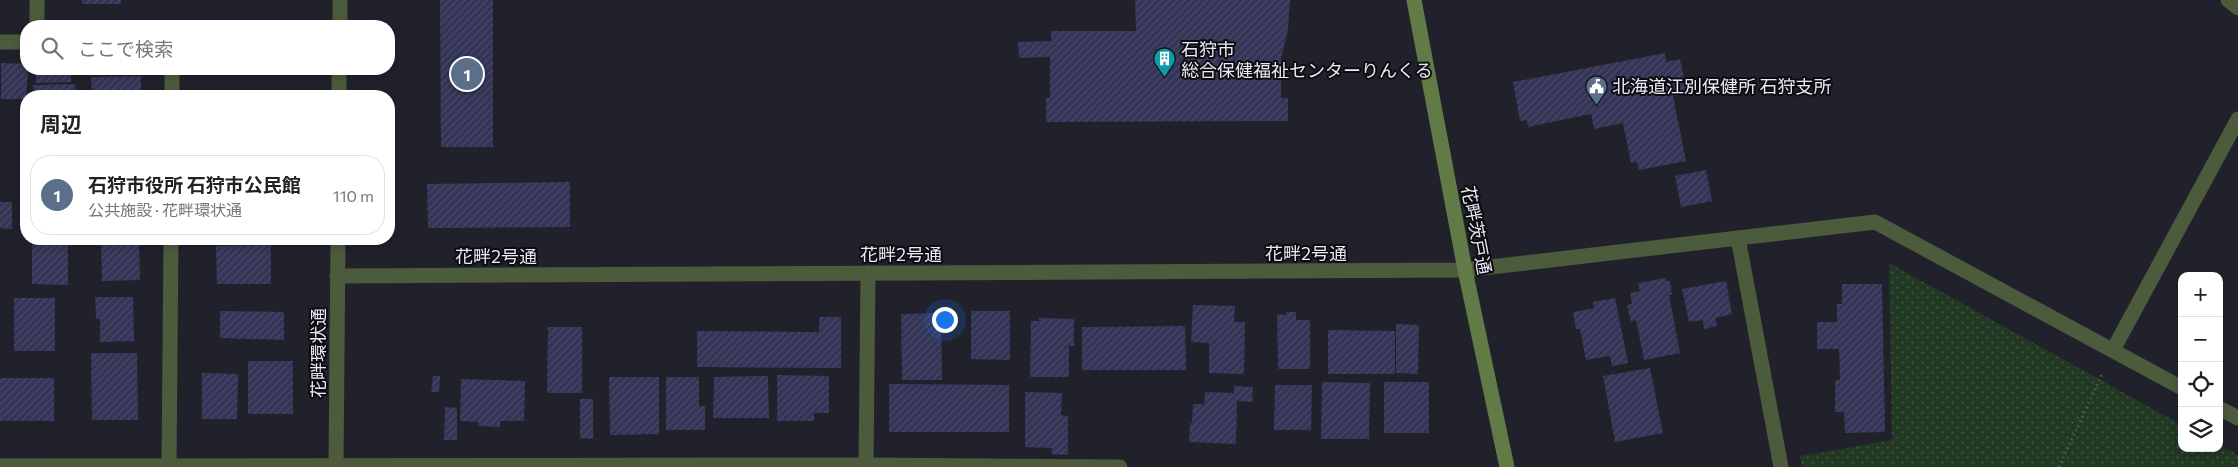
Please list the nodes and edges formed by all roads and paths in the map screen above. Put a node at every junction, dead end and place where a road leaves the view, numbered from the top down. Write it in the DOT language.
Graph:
graph roads {
  1 [pos="37,0"];
  2 [pos="340,0"];
  3 [pos="1414,0"];
  4 [pos="2228,0"];
  5 [pos="2238,8"];
  6 [pos="37,20"];
  7 [pos="340,20"];
  8 [pos="0,42"];
  9 [pos="20,42"];
  10 [pos="172,75"];
  11 [pos="339,75"];
  12 [pos="172,90"];
  13 [pos="339,90"];
  14 [pos="2238,119"];
  15 [pos="1738,238"];
  16 [pos="171,245"];
  17 [pos="338,245"];
  18 [pos="1465,270"];
  19 [pos="868,273"];
  20 [pos="337,276"];
  21 [pos="2113,350"];
  22 [pos="2178,386"];
  23 [pos="2223,410"];
  24 [pos="2238,418"];
  25 [pos="0,466"];
  26 [pos="169,466"];
  27 [pos="336,466"];
  28 [pos="866,466"];
  29 [pos="1120,467"];
  30 [pos="1507,467"];
  31 [pos="1781,467"];
  32 [pos="2059,467"];
  1 -- 6 [label="street"];
  2 -- 7 [label="street"];
  3 -- 18 [label="main road, 花畔茨戸通"];
  4 -- 5 [label="street"];
  8 -- 9 [label="street"];
  10 -- 12 [label="street"];
  11 -- 13 [label="street"];
  14 -- 21 [label="street"];
  15 -- 18 [label="street, 花畔2号通"];
  15 -- 21 [label="street, 花畔2号通"];
  15 -- 31 [label="street"];
  16 -- 26 [label="street"];
  17 -- 20 [label="street, 花畔環状通"];
  18 -- 19 [label="street, 花畔2号通"];
  18 -- 30 [label="main road, 花畔茨戸通"];
  19 -- 20 [label="street, 花畔2号通"];
  19 -- 28 [label="street"];
  20 -- 27 [label="street, 花畔環状通"];
  21 -- 22 [label="street, 花畔2号通"];
  21 -- 32 [label="path"];
  23 -- 24 [label="street"];
  25 -- 26 [label="street"];
  26 -- 27 [label="street"];
  27 -- 28 [label="street"];
  28 -- 29 [label="street"];
}
